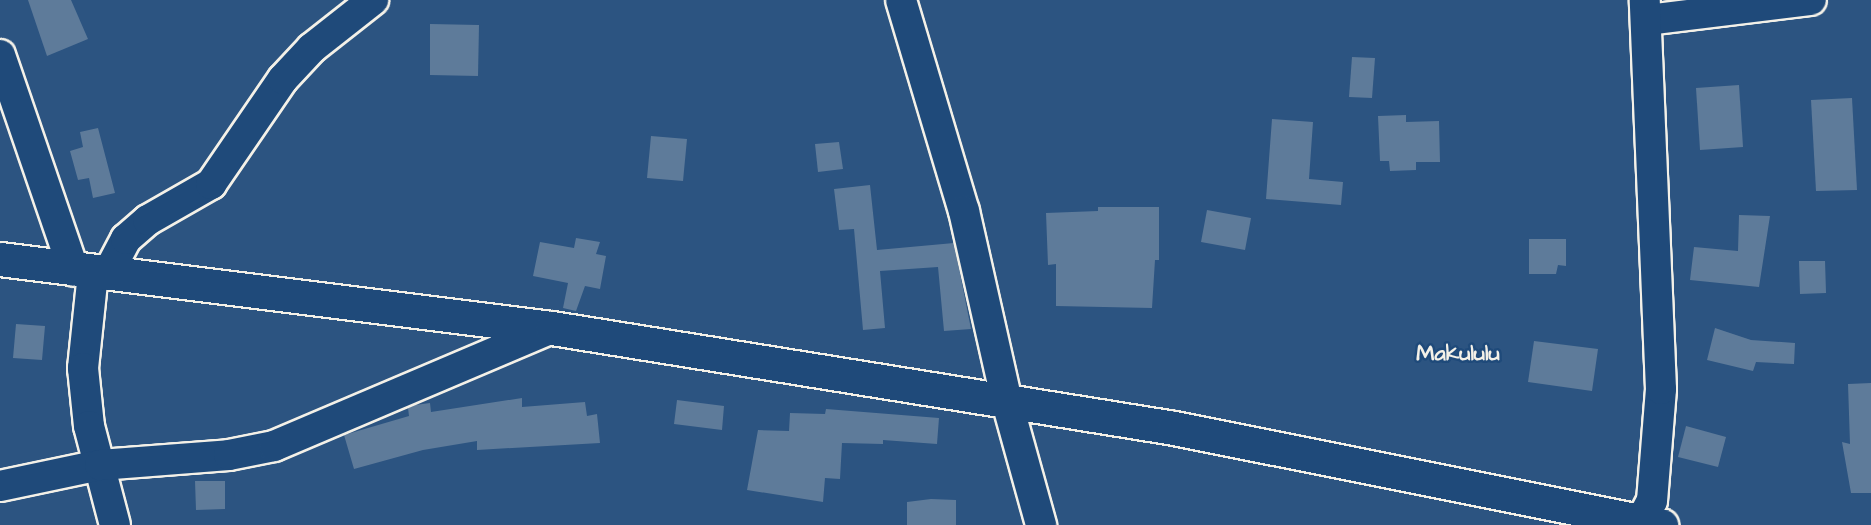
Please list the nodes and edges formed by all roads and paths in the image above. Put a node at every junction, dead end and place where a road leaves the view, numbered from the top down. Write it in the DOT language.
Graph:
graph roads {
  1 [pos="373,0"];
  2 [pos="901,0"];
  3 [pos="1811,0"];
  4 [pos="1646,10"];
  5 [pos="0,55"];
  6 [pos="0,259"];
  7 [pos="92,273"];
  8 [pos="552,328"];
  9 [pos="1007,402"];
  10 [pos="100,465"];
  11 [pos="0,486"];
  12 [pos="1648,524"];
  13 [pos="115,525"];
  14 [pos="1041,525"];
  1 -- 7 [label="street"];
  2 -- 9 [label="street"];
  3 -- 4 [label="street"];
  4 -- 12 [label="street"];
  5 -- 7 [label="street"];
  6 -- 7 [label="street"];
  7 -- 8 [label="street"];
  7 -- 10 [label="street"];
  8 -- 9 [label="street"];
  8 -- 10 [label="street"];
  9 -- 12 [label="street"];
  9 -- 14 [label="street"];
  10 -- 11 [label="street"];
  10 -- 13 [label="street"];
}
